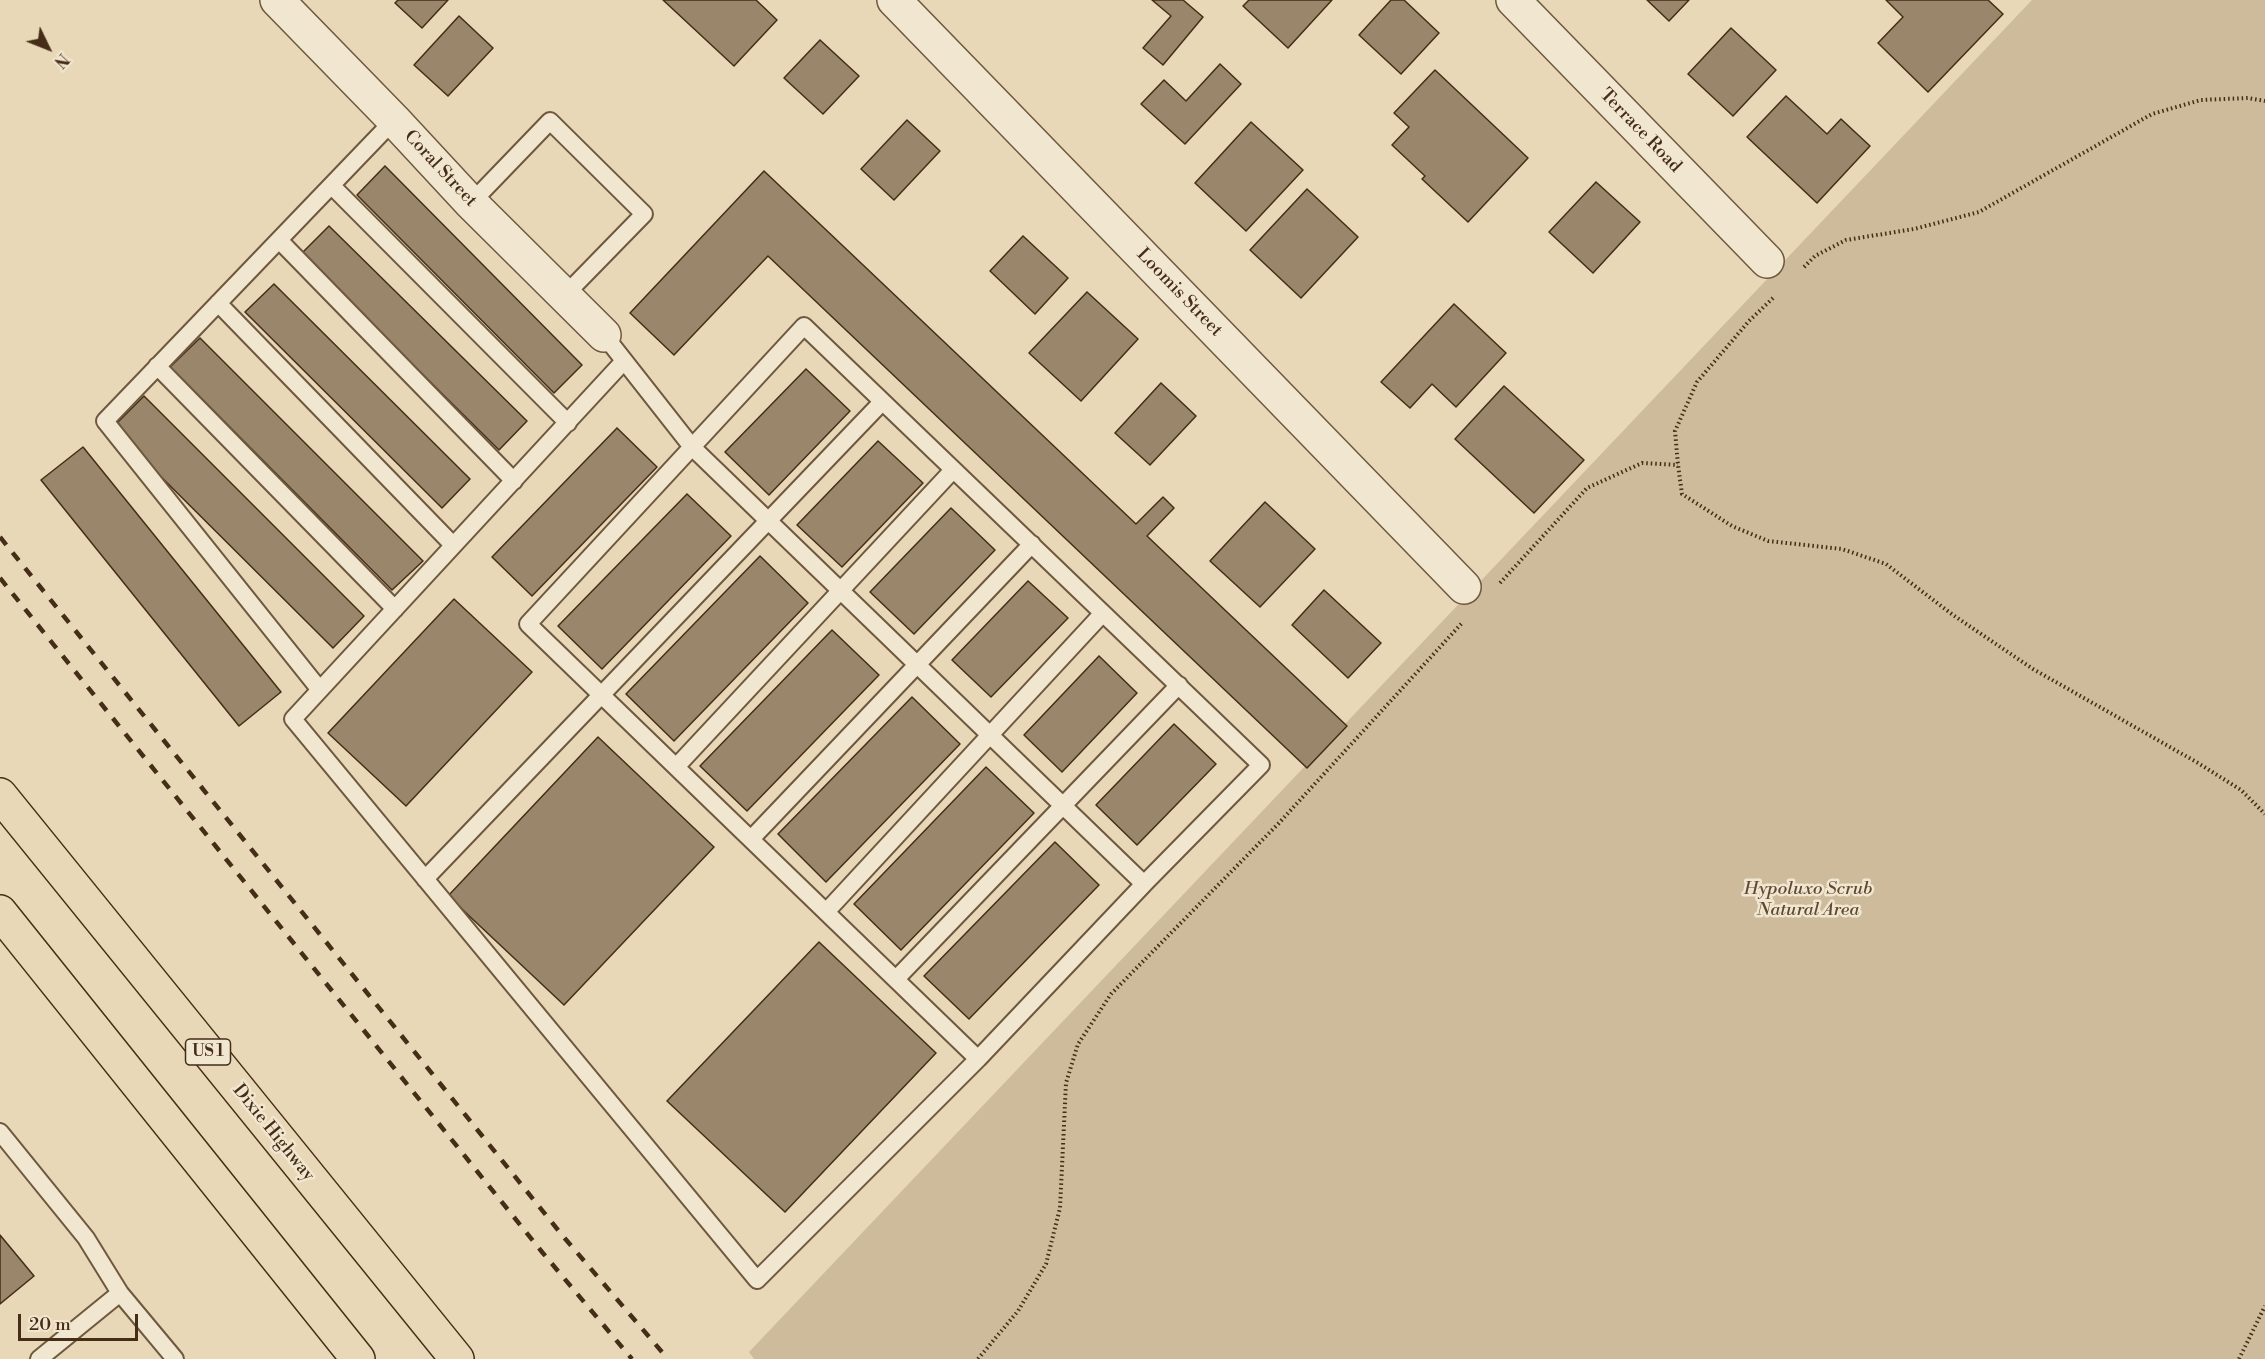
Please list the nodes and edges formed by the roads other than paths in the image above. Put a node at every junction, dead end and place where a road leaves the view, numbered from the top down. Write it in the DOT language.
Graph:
graph roads {
  1 [pos="277,0"];
  2 [pos="894,0"];
  3 [pos="1513,0"];
  4 [pos="394,120"];
  5 [pos="332,186"];
  6 [pos="471,203"];
  7 [pos="279,240"];
  8 [pos="1767,261"];
  9 [pos="565,295"];
  10 [pos="218,303"];
  11 [pos="604,335"];
  12 [pos="624,361"];
  13 [pos="157,366"];
  14 [pos="882,402"];
  15 [pos="568,423"];
  16 [pos="692,447"];
  17 [pos="953,470"];
  18 [pos="514,481"];
  19 [pos="768,520"];
  20 [pos="1032,544"];
  21 [pos="453,545"];
  22 [pos="1464,587"];
  23 [pos="841,591"];
  24 [pos="394,609"];
  25 [pos="1103,613"];
  26 [pos="917,664"];
  27 [pos="1179,686"];
  28 [pos="320,690"];
  29 [pos="601,695"];
  30 [pos="991,735"];
  31 [pos="676,767"];
  32 [pos="0,795"];
  33 [pos="1064,806"];
  34 [pos="11,818"];
  35 [pos="751,839"];
  36 [pos="425,879"];
  37 [pos="1144,884"];
  38 [pos="0,912"];
  39 [pos="826,912"];
  40 [pos="896,979"];
  41 [pos="978,1059"];
  42 [pos="0,1132"];
  43 [pos="120,1293"];
  44 [pos="39,1359"];
  45 [pos="175,1359"];
  46 [pos="358,1359"];
  47 [pos="457,1359"];
  1 -- 4 [label="street, Coral Street"];
  2 -- 22 [label="street, Loomis Street"];
  3 -- 8 [label="street, Terrace Road"];
  4 -- 5 [label="lane"];
  4 -- 6 [label="street, Coral Street"];
  5 -- 7 [label="lane"];
  5 -- 15 [label="lane"];
  6 -- 9 [label="street, Coral Street"];
  6 -- 9 [label="lane"];
  7 -- 10 [label="lane"];
  7 -- 18 [label="lane"];
  9 -- 11 [label="street, Coral Street"];
  10 -- 13 [label="lane"];
  10 -- 21 [label="lane"];
  11 -- 12 [label="lane"];
  12 -- 15 [label="lane"];
  12 -- 16 [label="lane"];
  13 -- 24 [label="lane"];
  13 -- 28 [label="lane"];
  14 -- 16 [label="lane"];
  14 -- 17 [label="lane"];
  14 -- 19 [label="lane"];
  15 -- 18 [label="lane"];
  16 -- 19 [label="lane"];
  16 -- 29 [label="lane"];
  17 -- 20 [label="lane"];
  17 -- 23 [label="lane"];
  18 -- 21 [label="lane"];
  19 -- 23 [label="lane"];
  19 -- 29 [label="lane"];
  20 -- 25 [label="lane"];
  20 -- 26 [label="lane"];
  21 -- 24 [label="lane"];
  23 -- 26 [label="lane"];
  23 -- 31 [label="lane"];
  24 -- 28 [label="lane"];
  25 -- 27 [label="lane"];
  25 -- 30 [label="lane"];
  26 -- 30 [label="lane"];
  26 -- 35 [label="lane"];
  27 -- 33 [label="lane"];
  27 -- 37 [label="lane"];
  28 -- 36 [label="lane"];
  29 -- 31 [label="lane"];
  29 -- 36 [label="lane"];
  30 -- 33 [label="lane"];
  30 -- 39 [label="lane"];
  31 -- 35 [label="lane"];
  32 -- 34 [label="main road, Dixie Highway / US 1"];
  33 -- 37 [label="lane"];
  33 -- 40 [label="lane"];
  34 -- 47 [label="main road, Dixie Highway / US 1"];
  35 -- 39 [label="lane"];
  36 -- 41 [label="lane"];
  37 -- 41 [label="lane"];
  38 -- 46 [label="main road"];
  39 -- 40 [label="lane"];
  40 -- 41 [label="lane"];
  42 -- 43 [label="lane"];
  43 -- 44 [label="lane"];
  43 -- 45 [label="lane"];
}
